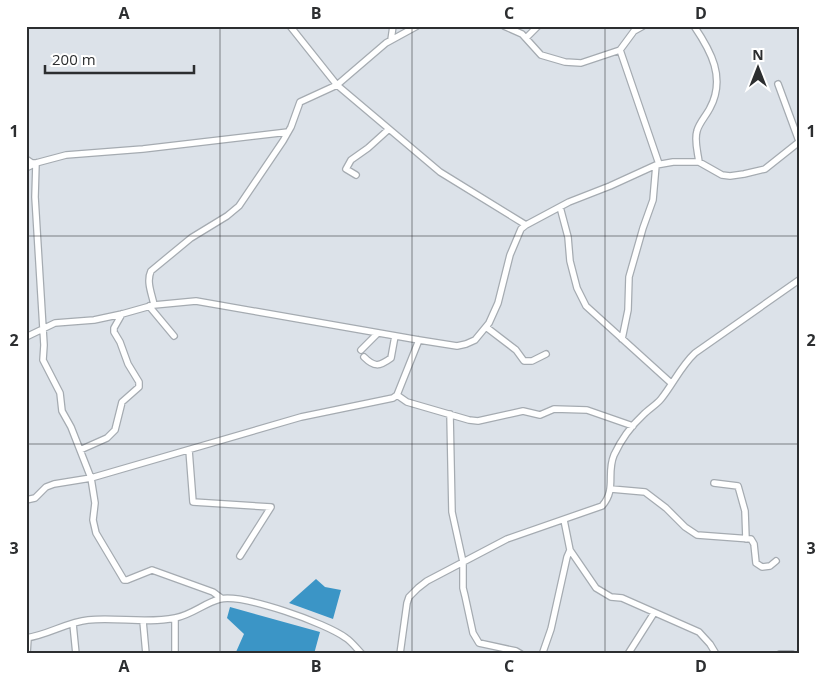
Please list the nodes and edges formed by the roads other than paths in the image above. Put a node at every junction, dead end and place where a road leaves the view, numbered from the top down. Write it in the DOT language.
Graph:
graph roads {
  1 [pos="290,26"];
  2 [pos="393,26"];
  3 [pos="417,26"];
  4 [pos="504,26"];
  5 [pos="538,26"];
  6 [pos="632,26"];
  7 [pos="643,26"];
  8 [pos="694,26"];
  9 [pos="632,34"];
  10 [pos="526,38"];
  11 [pos="390,40"];
  12 [pos="620,50"];
  13 [pos="778,84"];
  14 [pos="337,85"];
  15 [pos="389,128"];
  16 [pos="288,132"];
  17 [pos="799,142"];
  18 [pos="26,159"];
  19 [pos="699,162"];
  20 [pos="36,163"];
  21 [pos="657,164"];
  22 [pos="26,168"];
  23 [pos="356,175"];
  24 [pos="560,207"];
  25 [pos="526,225"];
  26 [pos="799,280"];
  27 [pos="152,305"];
  28 [pos="122,314"];
  29 [pos="486,327"];
  30 [pos="43,328"];
  31 [pos="378,333"];
  32 [pos="174,336"];
  33 [pos="394,336"];
  34 [pos="26,337"];
  35 [pos="622,338"];
  36 [pos="419,340"];
  37 [pos="361,350"];
  38 [pos="546,354"];
  39 [pos="364,357"];
  40 [pos="672,384"];
  41 [pos="397,396"];
  42 [pos="450,414"];
  43 [pos="633,426"];
  44 [pos="80,450"];
  45 [pos="189,450"];
  46 [pos="91,478"];
  47 [pos="714,483"];
  48 [pos="611,489"];
  49 [pos="26,500"];
  50 [pos="564,520"];
  51 [pos="746,539"];
  52 [pos="570,550"];
  53 [pos="240,556"];
  54 [pos="776,561"];
  55 [pos="463,562"];
  56 [pos="222,598"];
  57 [pos="654,613"];
  58 [pos="175,618"];
  59 [pos="143,621"];
  60 [pos="73,624"];
  61 [pos="27,638"];
  62 [pos="543,652"];
  63 [pos="27,654"];
  64 [pos="76,654"];
  65 [pos="146,654"];
  66 [pos="175,654"];
  67 [pos="362,654"];
  68 [pos="400,654"];
  69 [pos="521,654"];
  70 [pos="628,654"];
  71 [pos="716,654"];
  72 [pos="780,654"];
  73 [pos="792,654"];
  1 -- 14 [label="street"];
  2 -- 11 [label="street"];
  3 -- 11 [label="street"];
  4 -- 10 [label="street"];
  5 -- 10 [label="street"];
  6 -- 9 [label="street"];
  7 -- 9 [label="street"];
  8 -- 19 [label="street"];
  9 -- 12 [label="street"];
  10 -- 12 [label="street"];
  11 -- 14 [label="street"];
  12 -- 21 [label="street"];
  13 -- 17 [label="street"];
  14 -- 15 [label="street"];
  14 -- 16 [label="street"];
  15 -- 23 [label="street"];
  15 -- 25 [label="street"];
  16 -- 20 [label="street"];
  16 -- 27 [label="street"];
  17 -- 19 [label="street"];
  18 -- 20 [label="street"];
  19 -- 21 [label="street"];
  20 -- 22 [label="street"];
  20 -- 30 [label="street"];
  21 -- 24 [label="street"];
  21 -- 35 [label="street"];
  24 -- 25 [label="street"];
  24 -- 35 [label="street"];
  25 -- 29 [label="street"];
  26 -- 40 [label="street"];
  27 -- 28 [label="street"];
  27 -- 31 [label="street"];
  27 -- 32 [label="street"];
  28 -- 30 [label="street"];
  28 -- 44 [label="street"];
  29 -- 36 [label="street"];
  29 -- 38 [label="street"];
  30 -- 34 [label="street"];
  30 -- 44 [label="street"];
  31 -- 33 [label="street"];
  31 -- 37 [label="street"];
  33 -- 36 [label="street"];
  33 -- 39 [label="street"];
  35 -- 40 [label="street"];
  36 -- 41 [label="street"];
  40 -- 43 [label="street"];
  41 -- 42 [label="street"];
  41 -- 45 [label="street"];
  42 -- 43 [label="street"];
  42 -- 55 [label="street"];
  43 -- 48 [label="street"];
  44 -- 46 [label="street"];
  45 -- 46 [label="street"];
  45 -- 53 [label="street"];
  46 -- 49 [label="street"];
  46 -- 56 [label="street"];
  47 -- 51 [label="street"];
  48 -- 50 [label="street"];
  48 -- 51 [label="street"];
  50 -- 52 [label="street"];
  50 -- 55 [label="street"];
  51 -- 54 [label="street"];
  52 -- 57 [label="street"];
  52 -- 62 [label="street"];
  55 -- 68 [label="street"];
  55 -- 69 [label="street"];
  56 -- 58 [label="street"];
  56 -- 67 [label="street"];
  57 -- 70 [label="street"];
  57 -- 71 [label="street"];
  58 -- 59 [label="street"];
  58 -- 66 [label="street"];
  59 -- 60 [label="street"];
  59 -- 65 [label="street"];
  60 -- 61 [label="street"];
  60 -- 64 [label="street"];
  61 -- 63 [label="street"];
  72 -- 73 [label="street"];
}
